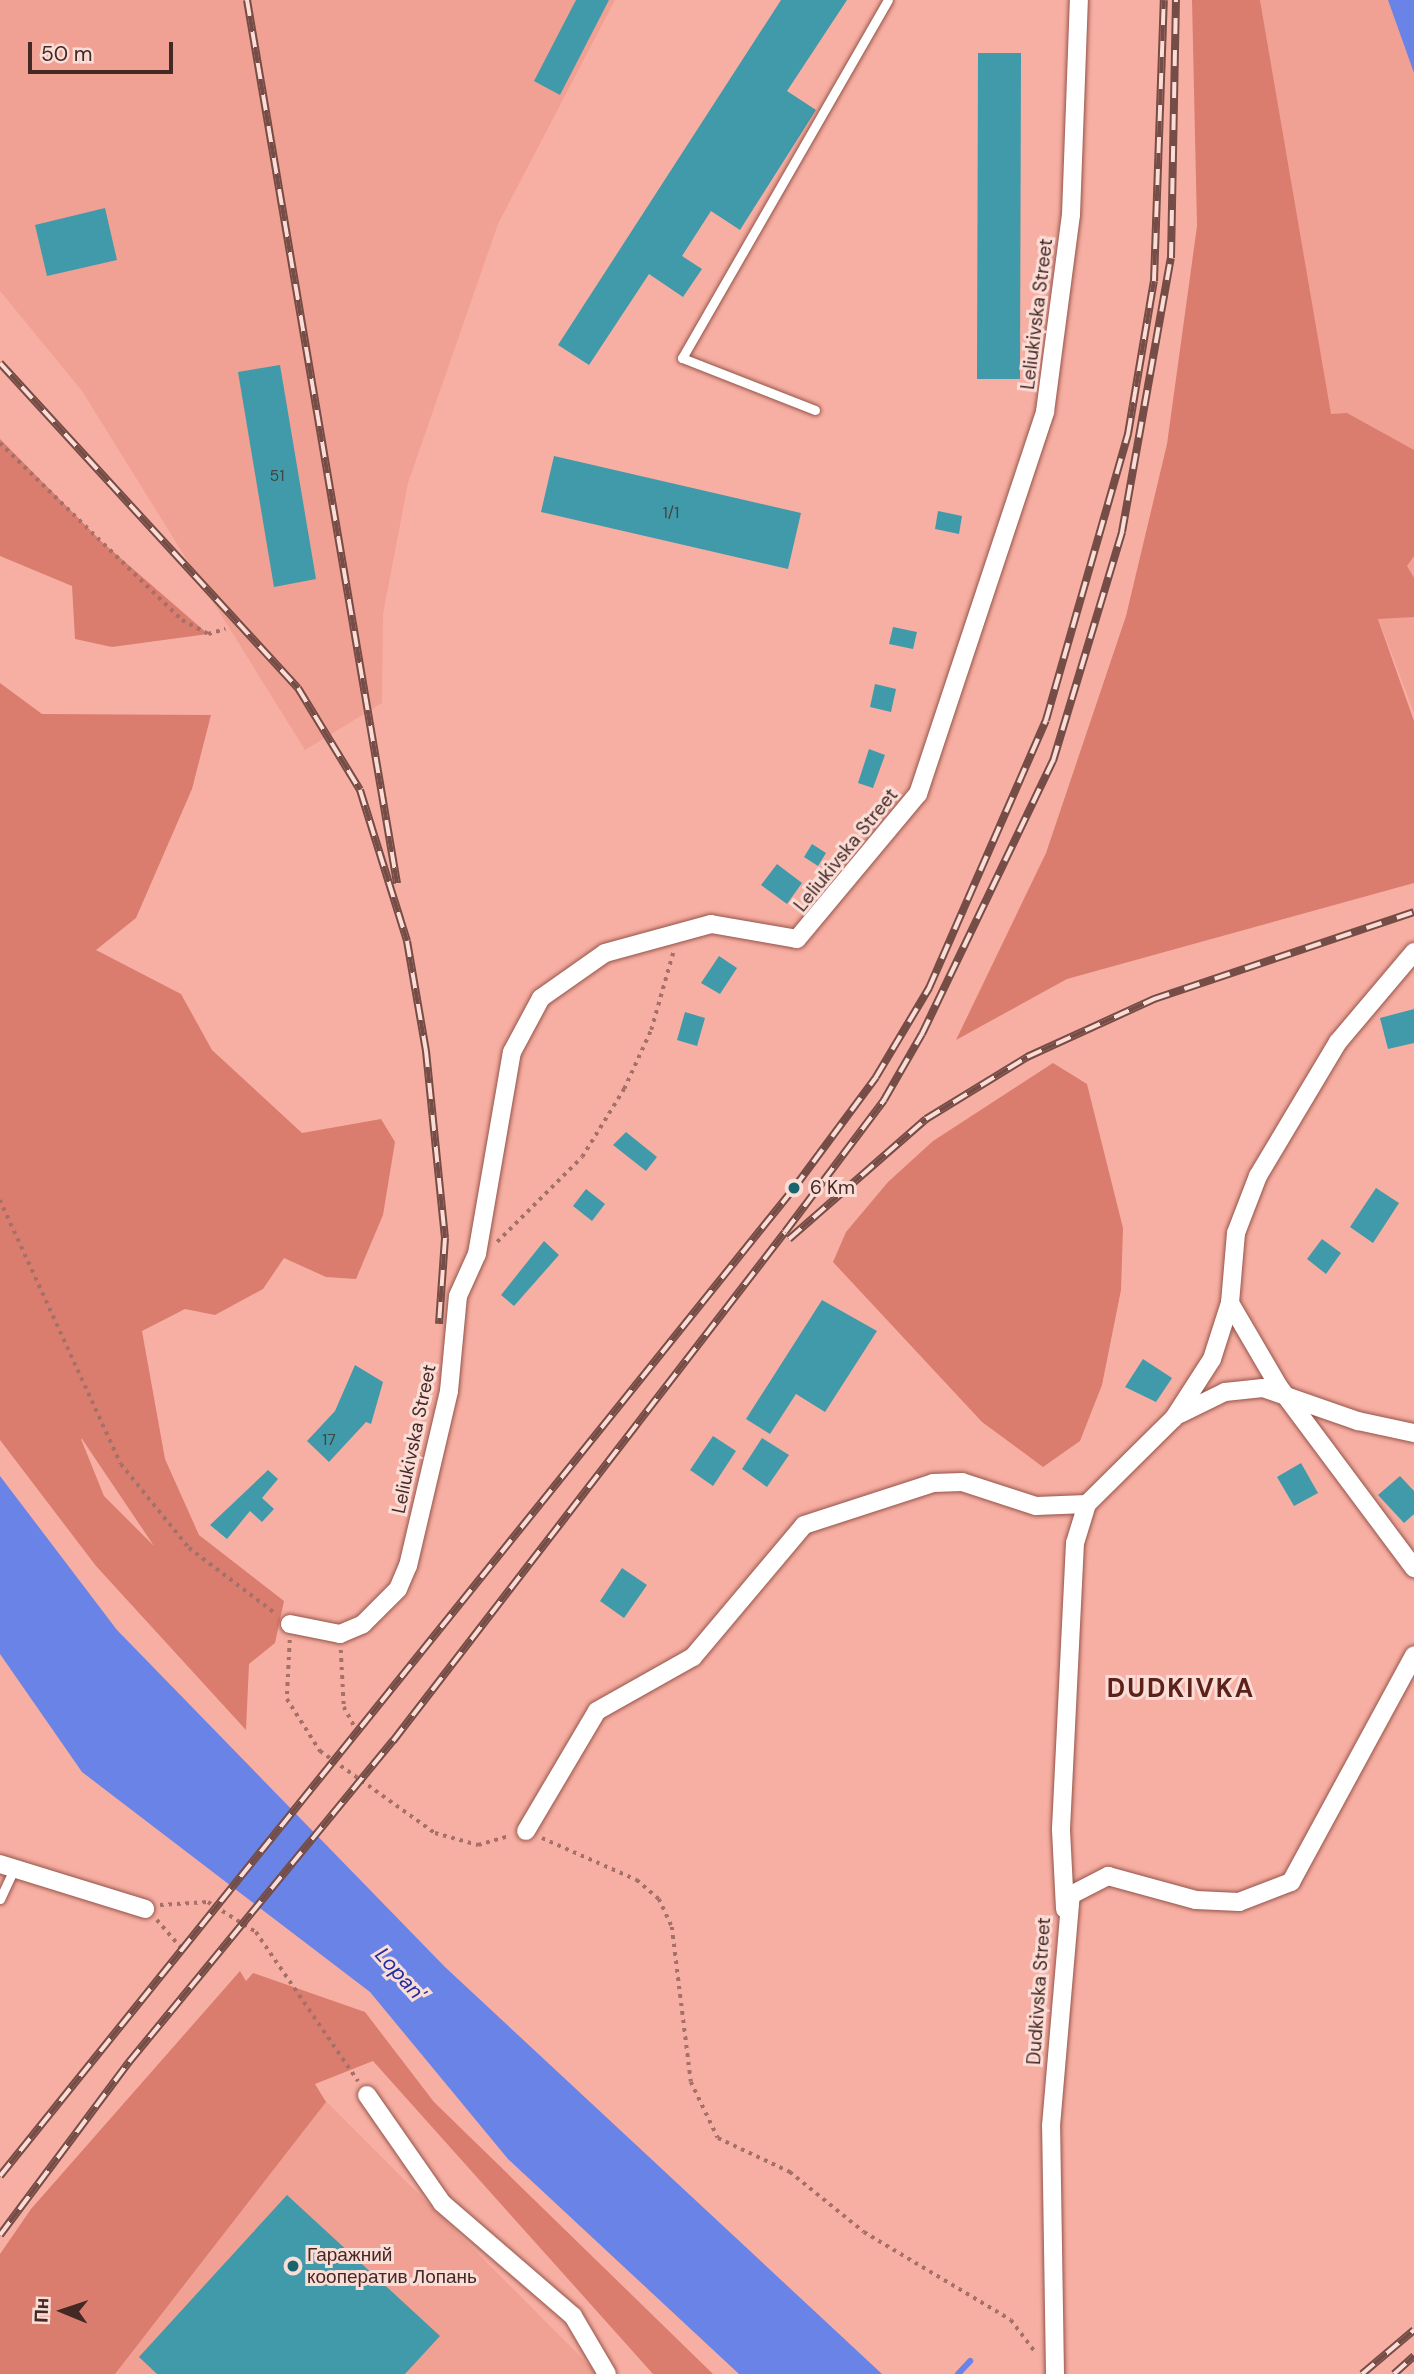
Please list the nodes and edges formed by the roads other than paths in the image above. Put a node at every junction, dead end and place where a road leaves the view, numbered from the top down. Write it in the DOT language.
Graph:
graph roads {
  1 [pos="888,0"];
  2 [pos="1079,0"];
  3 [pos="815,410"];
  4 [pos="1414,952"];
  5 [pos="1230,1303"];
  6 [pos="1282,1391"];
  7 [pos="1174,1418"];
  8 [pos="1414,1433"];
  9 [pos="1087,1504"];
  10 [pos="1414,1569"];
  11 [pos="290,1624"];
  12 [pos="1414,1655"];
  13 [pos="526,1831"];
  14 [pos="7,1868"];
  15 [pos="0,1899"];
  16 [pos="145,1909"];
  17 [pos="1065,1909"];
  18 [pos="367,2095"];
  19 [pos="607,2374"];
  20 [pos="1055,2374"];
  1 -- 3 [label="lane"];
  2 -- 11 [label="street, Leliukivska Street"];
  4 -- 5 [label="street"];
  5 -- 6 [label="street"];
  5 -- 7 [label="street"];
  6 -- 7 [label="street"];
  6 -- 8 [label="street"];
  6 -- 10 [label="street"];
  7 -- 9 [label="street"];
  9 -- 13 [label="street"];
  9 -- 17 [label="street"];
  12 -- 17 [label="street, Dudkivska Street"];
  14 -- 15 [label="lane"];
  14 -- 16 [label="street"];
  17 -- 20 [label="street, Dudkivska Street"];
  18 -- 19 [label="street"];
}
